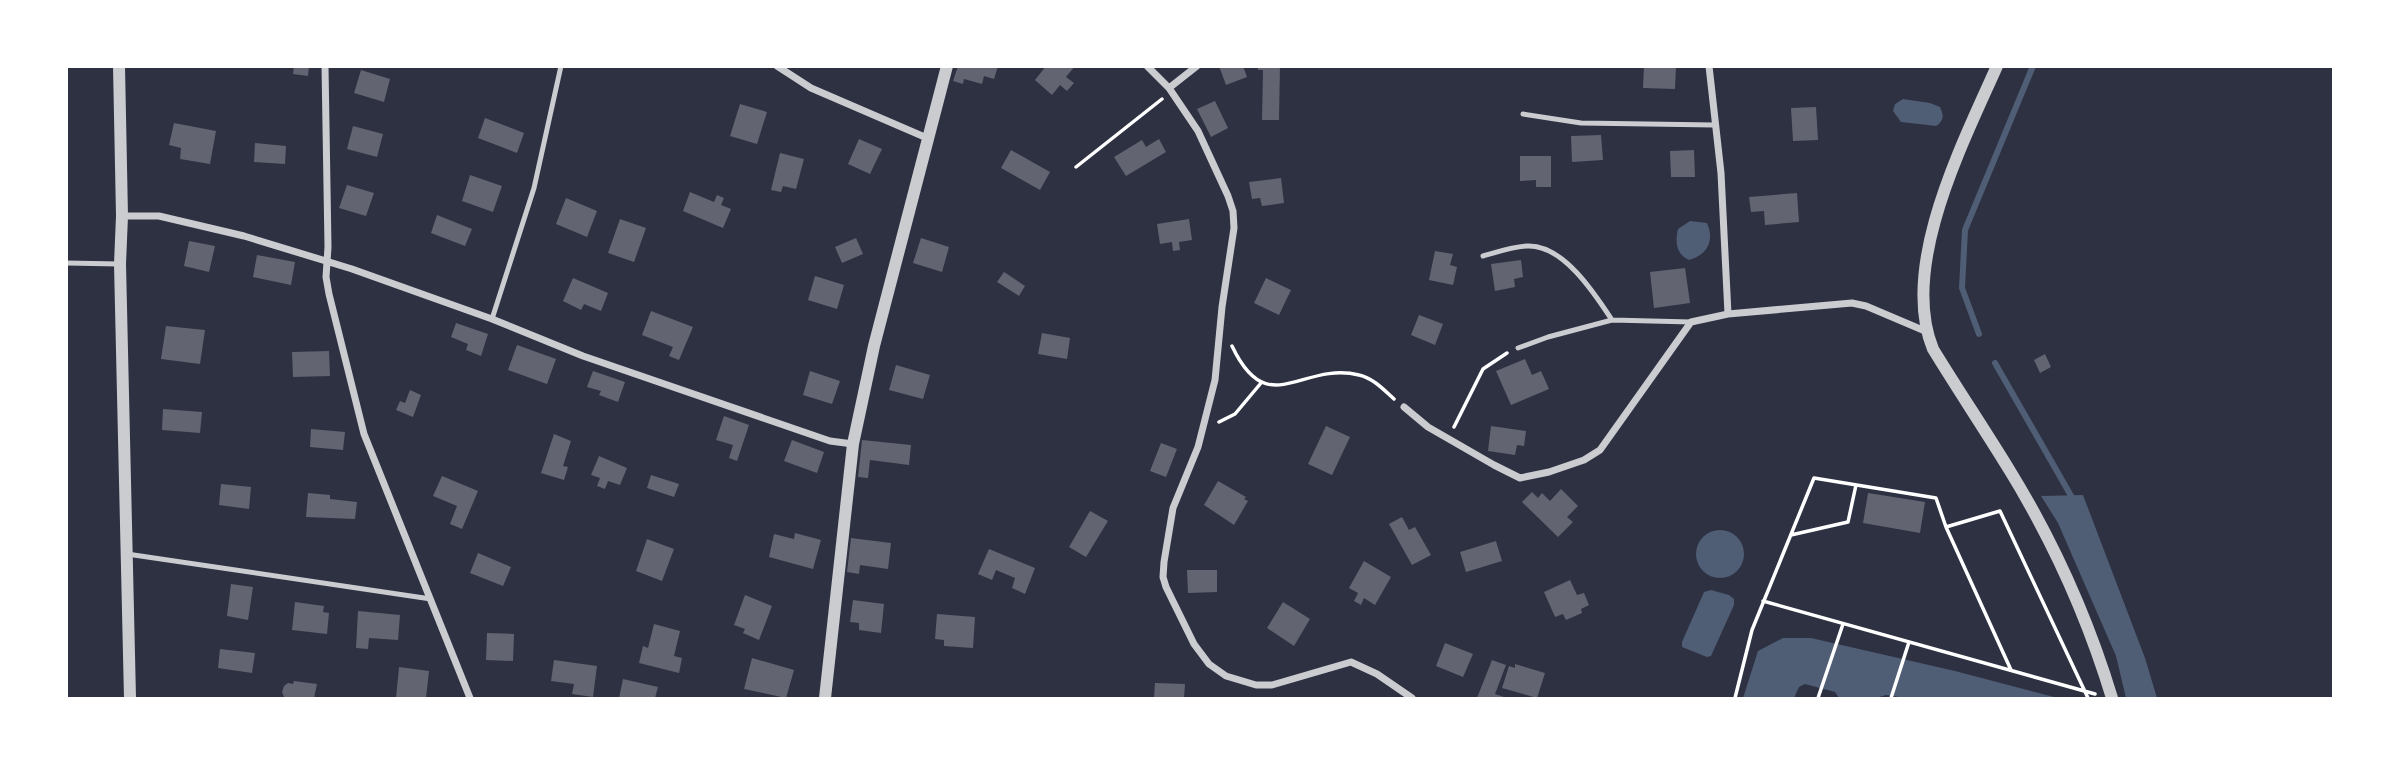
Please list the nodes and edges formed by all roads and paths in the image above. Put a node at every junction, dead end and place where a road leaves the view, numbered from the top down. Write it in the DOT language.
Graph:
graph roads {
  1 [pos="118,66"];
  2 [pos="325,66"];
  3 [pos="561,66"];
  4 [pos="777,66"];
  5 [pos="947,66"];
  6 [pos="1147,66"];
  7 [pos="1197,66"];
  8 [pos="1709,66"];
  9 [pos="1997,66"];
  10 [pos="1171,91"];
  11 [pos="1523,114"];
  12 [pos="1714,125"];
  13 [pos="927,138"];
  14 [pos="1076,167"];
  15 [pos="122,216"];
  16 [pos="1483,256"];
  17 [pos="326,261"];
  18 [pos="66,263"];
  19 [pos="120,264"];
  20 [pos="1728,314"];
  21 [pos="492,319"];
  22 [pos="1612,320"];
  23 [pos="1691,322"];
  24 [pos="1925,331"];
  25 [pos="1231,345"];
  26 [pos="1518,348"];
  27 [pos="1262,382"];
  28 [pos="1404,407"];
  29 [pos="1202,433"];
  30 [pos="1449,438"];
  31 [pos="853,444"];
  32 [pos="1856,485"];
  33 [pos="1946,527"];
  34 [pos="1790,535"];
  35 [pos="127,554"];
  36 [pos="431,599"];
  37 [pos="1763,601"];
  38 [pos="1843,624"];
  39 [pos="1909,642"];
  40 [pos="2011,670"];
  41 [pos="2085,691"];
  42 [pos="2097,695"];
  43 [pos="130,698"];
  44 [pos="470,698"];
  45 [pos="825,698"];
  46 [pos="1412,698"];
  47 [pos="1735,698"];
  48 [pos="1818,698"];
  49 [pos="1891,698"];
  50 [pos="2088,698"];
  51 [pos="2112,698"];
  1 -- 15 [label="street"];
  2 -- 17 [label="street"];
  3 -- 21 [label="lane"];
  4 -- 13 [label="street"];
  5 -- 13 [label="street"];
  6 -- 10 [label="street"];
  7 -- 10 [label="street"];
  8 -- 12 [label="street"];
  9 -- 24 [label="street"];
  10 -- 14 [label="path"];
  10 -- 29 [label="street"];
  11 -- 12 [label="lane"];
  12 -- 20 [label="street"];
  13 -- 31 [label="street"];
  15 -- 17 [label="street"];
  15 -- 19 [label="street"];
  16 -- 22 [label="lane"];
  17 -- 21 [label="street"];
  17 -- 36 [label="street"];
  18 -- 19 [label="lane"];
  19 -- 35 [label="street"];
  20 -- 23 [label="street"];
  20 -- 24 [label="street"];
  21 -- 31 [label="street"];
  22 -- 23 [label="lane"];
  22 -- 26 [label="lane"];
  23 -- 30 [label="street"];
  24 -- 51 [label="street"];
  25 -- 27 [label="path"];
  26 -- 30 [label="path"];
  27 -- 28 [label="path"];
  27 -- 29 [label="path"];
  28 -- 30 [label="street"];
  29 -- 46 [label="street"];
  31 -- 45 [label="street"];
  32 -- 33 [label="path"];
  32 -- 34 [label="path"];
  32 -- 34 [label="path"];
  33 -- 40 [label="path"];
  33 -- 41 [label="path"];
  34 -- 37 [label="path"];
  35 -- 36 [label="lane"];
  35 -- 43 [label="street"];
  36 -- 44 [label="street"];
  37 -- 38 [label="path"];
  37 -- 47 [label="path"];
  38 -- 39 [label="path"];
  38 -- 48 [label="path"];
  39 -- 40 [label="path"];
  39 -- 49 [label="path"];
  40 -- 41 [label="path"];
  41 -- 42 [label="path"];
  41 -- 50 [label="path"];
}
